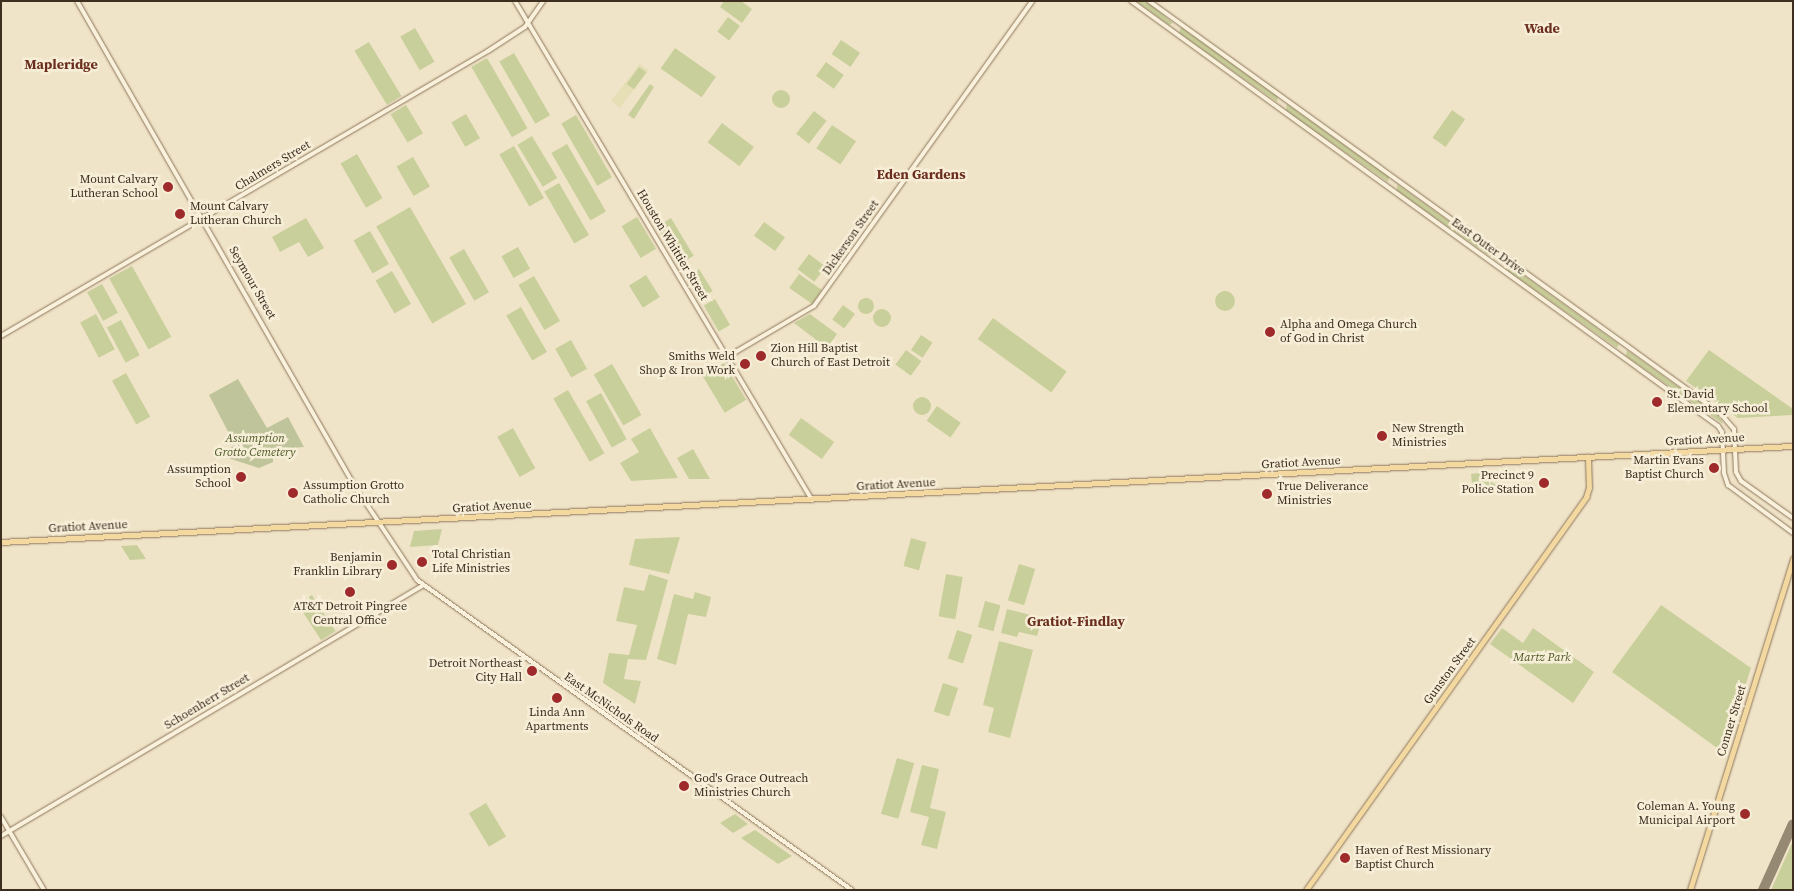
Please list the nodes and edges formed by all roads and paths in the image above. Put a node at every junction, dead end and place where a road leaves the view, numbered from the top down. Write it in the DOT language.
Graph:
graph roads {
  1 [pos="77,1"];
  2 [pos="515,1"];
  3 [pos="543,1"];
  4 [pos="1032,1"];
  5 [pos="1131,1"];
  6 [pos="1149,1"];
  7 [pos="528,24"];
  8 [pos="204,218"];
  9 [pos="1,336"];
  10 [pos="727,357"];
  11 [pos="1730,422"];
  12 [pos="1720,429"];
  13 [pos="1793,446"];
  14 [pos="1735,449"];
  15 [pos="1723,450"];
  16 [pos="1588,457"];
  17 [pos="1737,475"];
  18 [pos="1726,479"];
  19 [pos="812,500"];
  20 [pos="1783,511"];
  21 [pos="1793,518"];
  22 [pos="1776,521"];
  23 [pos="380,522"];
  24 [pos="1793,533"];
  25 [pos="1,542"];
  26 [pos="1793,559"];
  27 [pos="423,585"];
  28 [pos="1,817"];
  29 [pos="9,831"];
  30 [pos="1,836"];
  31 [pos="44,890"];
  32 [pos="852,890"];
  33 [pos="1306,890"];
  34 [pos="1690,890"];
  1 -- 8 [label="street, Seymour Street"];
  2 -- 7 [label="street, Houston Whittier Street"];
  3 -- 7 [label="street, Chalmers Street"];
  4 -- 10 [label="street, Dickerson Street"];
  5 -- 12 [label="street, East Outer Drive"];
  6 -- 11 [label="street, East Outer Drive"];
  7 -- 8 [label="street, Chalmers Street"];
  7 -- 10 [label="street, Houston Whittier Street"];
  8 -- 9 [label="street, Chalmers Street"];
  8 -- 23 [label="street, Seymour Street"];
  10 -- 19 [label="street, Houston Whittier Street"];
  11 -- 12 [label="street"];
  11 -- 14 [label="street"];
  12 -- 15 [label="street"];
  13 -- 14 [label="main road, Gratiot Avenue"];
  14 -- 15 [label="main road, Gratiot Avenue"];
  14 -- 17 [label="street"];
  15 -- 16 [label="main road, Gratiot Avenue"];
  15 -- 18 [label="street"];
  16 -- 19 [label="main road, Gratiot Avenue"];
  16 -- 33 [label="main road, Gunston Street"];
  17 -- 18 [label="street"];
  17 -- 20 [label="street"];
  18 -- 22 [label="street"];
  19 -- 23 [label="main road, Gratiot Avenue"];
  20 -- 21 [label="street"];
  20 -- 22 [label="street"];
  22 -- 24 [label="street"];
  23 -- 25 [label="main road, Gratiot Avenue"];
  23 -- 27 [label="street, East McNichols Road"];
  26 -- 34 [label="main road, Conner Street"];
  27 -- 29 [label="street, Schoenherr Street"];
  27 -- 32 [label="street, East McNichols Road"];
  28 -- 29 [label="street"];
  29 -- 30 [label="street, Schoenherr Street"];
  29 -- 31 [label="street"];
}
